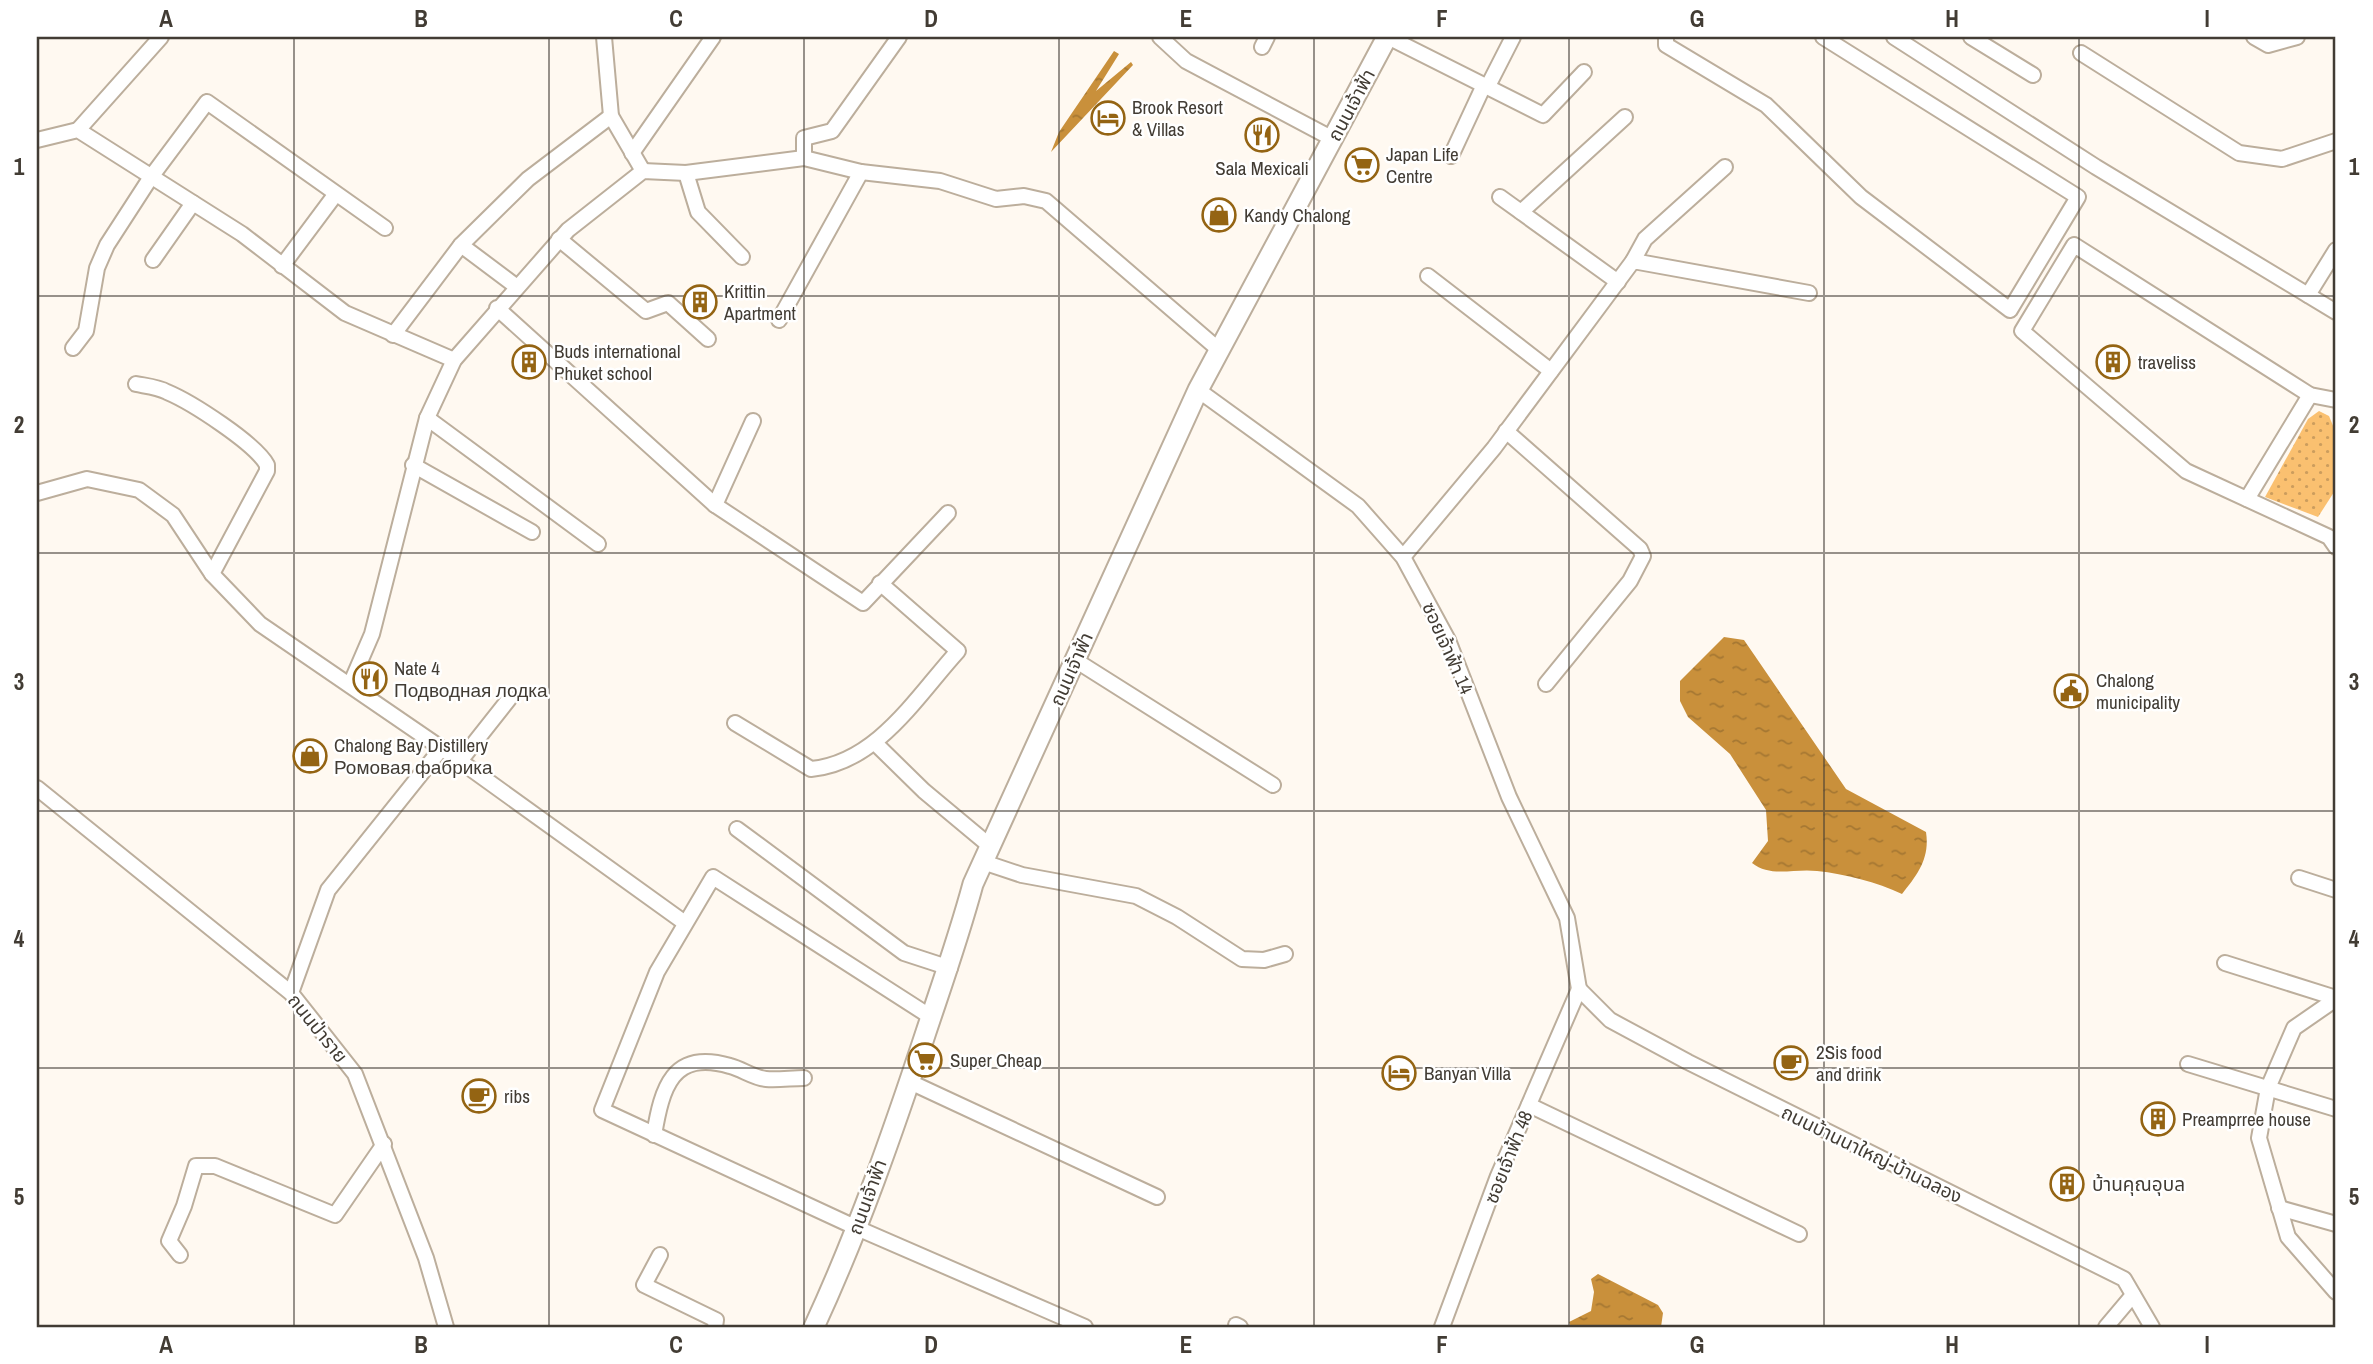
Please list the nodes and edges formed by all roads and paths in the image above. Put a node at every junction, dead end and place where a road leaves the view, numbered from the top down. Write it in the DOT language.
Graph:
graph roads {
  1 [pos="161,37"];
  2 [pos="604,37"];
  3 [pos="713,37"];
  4 [pos="899,37"];
  5 [pos="1160,37"];
  6 [pos="1387,37"];
  7 [pos="1513,37"];
  8 [pos="1666,37"];
  9 [pos="1823,37"];
  10 [pos="1894,37"];
  11 [pos="1971,37"];
  12 [pos="2254,37"];
  13 [pos="2297,37"];
  14 [pos="2081,53"];
  15 [pos="1584,72"];
  16 [pos="2033,75"];
  17 [pos="1486,85"];
  18 [pos="611,116"];
  19 [pos="1625,117"];
  20 [pos="78,130"];
  21 [pos="1333,139"];
  22 [pos="37,140"];
  23 [pos="2336,141"];
  24 [pos="632,153"];
  25 [pos="1451,156"];
  26 [pos="804,158"];
  27 [pos="1725,167"];
  28 [pos="643,171"];
  29 [pos="861,172"];
  30 [pos="686,173"];
  31 [pos="150,177"];
  32 [pos="335,195"];
  33 [pos="1500,197"];
  34 [pos="193,204"];
  35 [pos="1521,212"];
  36 [pos="385,228"];
  37 [pos="559,239"];
  38 [pos="461,245"];
  39 [pos="2336,250"];
  40 [pos="742,257"];
  41 [pos="153,260"];
  42 [pos="1633,261"];
  43 [pos="282,265"];
  44 [pos="1428,276"];
  45 [pos="1618,282"];
  46 [pos="517,286"];
  47 [pos="1809,293"];
  48 [pos="2308,295"];
  49 [pos="497,308"];
  50 [pos="2336,312"];
  51 [pos="779,320"];
  52 [pos="393,335"];
  53 [pos="708,339"];
  54 [pos="73,348"];
  55 [pos="1218,349"];
  56 [pos="454,360"];
  57 [pos="1550,370"];
  58 [pos="136,384"];
  59 [pos="1198,390"];
  60 [pos="2310,395"];
  61 [pos="2336,400"];
  62 [pos="427,418"];
  63 [pos="753,421"];
  64 [pos="1506,431"];
  65 [pos="413,464"];
  66 [pos="39,490"];
  67 [pos="2247,499"];
  68 [pos="715,505"];
  69 [pos="948,513"];
  70 [pos="532,532"];
  71 [pos="598,544"];
  72 [pos="2336,547"];
  73 [pos="1403,557"];
  74 [pos="212,574"];
  75 [pos="880,583"];
  76 [pos="1075,660"];
  77 [pos="1546,684"];
  78 [pos="350,685"];
  79 [pos="509,699"];
  80 [pos="735,723"];
  81 [pos="876,743"];
  82 [pos="441,749"];
  83 [pos="460,761"];
  84 [pos="1273,785"];
  85 [pos="37,788"];
  86 [pos="737,829"];
  87 [pos="986,854"];
  88 [pos="2299,878"];
  89 [pos="2336,890"];
  90 [pos="685,923"];
  91 [pos="1285,954"];
  92 [pos="2225,964"];
  93 [pos="950,968"];
  94 [pos="1580,989"];
  95 [pos="291,993"];
  96 [pos="2336,999"];
  97 [pos="931,1017"];
  98 [pos="2188,1064"];
  99 [pos="804,1078"];
  100 [pos="910,1082"];
  101 [pos="2267,1088"];
  102 [pos="1529,1105"];
  103 [pos="2336,1110"];
  104 [pos="654,1135"];
  105 [pos="384,1144"];
  106 [pos="1157,1197"];
  107 [pos="2280,1208"];
  108 [pos="2336,1224"];
  109 [pos="857,1228"];
  110 [pos="1799,1234"];
  111 [pos="180,1255"];
  112 [pos="660,1255"];
  113 [pos="2336,1292"];
  114 [pos="2133,1295"];
  115 [pos="446,1327"];
  116 [pos="715,1327"];
  117 [pos="814,1327"];
  118 [pos="1085,1327"];
  119 [pos="1443,1327"];
  120 [pos="2106,1327"];
  121 [pos="2152,1327"];
  1 -- 20 [label="street"];
  2 -- 18 [label="street"];
  3 -- 24 [label="street"];
  4 -- 26 [label="street"];
  5 -- 21 [label="street"];
  6 -- 17 [label="street"];
  6 -- 21 [label="main road, ถนนเจ้าฟ้า"];
  7 -- 17 [label="street"];
  8 -- 9 [label="street"];
  10 -- 48 [label="street"];
  11 -- 16 [label="street"];
  12 -- 13 [label="street"];
  14 -- 23 [label="street"];
  15 -- 17 [label="street"];
  17 -- 25 [label="street"];
  18 -- 24 [label="street"];
  18 -- 38 [label="street"];
  19 -- 35 [label="street"];
  20 -- 22 [label="street"];
  20 -- 31 [label="street"];
  21 -- 55 [label="main road, ถนนเจ้าฟ้า"];
  24 -- 28 [label="street"];
  26 -- 29 [label="street"];
  26 -- 30 [label="street"];
  27 -- 42 [label="street"];
  28 -- 30 [label="street"];
  28 -- 37 [label="street"];
  29 -- 51 [label="street"];
  29 -- 55 [label="street"];
  30 -- 40 [label="street"];
  31 -- 32 [label="street"];
  31 -- 34 [label="street"];
  31 -- 54 [label="street"];
  32 -- 36 [label="street"];
  32 -- 43 [label="street"];
  33 -- 35 [label="street"];
  34 -- 41 [label="street"];
  34 -- 43 [label="street"];
  35 -- 45 [label="street"];
  37 -- 46 [label="street"];
  37 -- 53 [label="street"];
  38 -- 46 [label="street"];
  38 -- 52 [label="street"];
  39 -- 48 [label="street"];
  42 -- 45 [label="street"];
  42 -- 47 [label="street"];
  43 -- 52 [label="street"];
  44 -- 57 [label="street"];
  45 -- 57 [label="street"];
  46 -- 49 [label="street"];
  48 -- 50 [label="street"];
  49 -- 56 [label="street"];
  49 -- 68 [label="street"];
  52 -- 56 [label="street"];
  55 -- 59 [label="main road, ถนนเจ้าฟ้า"];
  56 -- 62 [label="street"];
  57 -- 64 [label="street"];
  58 -- 74 [label="street"];
  59 -- 73 [label="street, ซอยเจ้าฟ้า 14"];
  59 -- 76 [label="main road, ถนนเจ้าฟ้า"];
  60 -- 61 [label="street"];
  60 -- 67 [label="street"];
  60 -- 67 [label="street"];
  62 -- 65 [label="street"];
  62 -- 71 [label="street"];
  63 -- 68 [label="street"];
  64 -- 73 [label="street"];
  64 -- 77 [label="street"];
  65 -- 70 [label="street"];
  65 -- 78 [label="street"];
  66 -- 74 [label="street"];
  67 -- 72 [label="street"];
  68 -- 75 [label="street"];
  69 -- 75 [label="street"];
  73 -- 94 [label="street, ซอยเจ้าฟ้า 14"];
  74 -- 78 [label="street"];
  75 -- 81 [label="street"];
  76 -- 84 [label="street"];
  76 -- 87 [label="main road, ถนนเจ้าฟ้า"];
  78 -- 82 [label="street"];
  79 -- 83 [label="street"];
  80 -- 81 [label="street"];
  81 -- 87 [label="street"];
  82 -- 83 [label="street"];
  82 -- 95 [label="street"];
  83 -- 90 [label="street"];
  85 -- 95 [label="street, ถนนป่าราย"];
  86 -- 93 [label="street"];
  87 -- 91 [label="street"];
  87 -- 93 [label="main road, ถนนเจ้าฟ้า"];
  88 -- 89 [label="street"];
  90 -- 97 [label="street"];
  90 -- 104 [label="street"];
  92 -- 96 [label="street"];
  93 -- 97 [label="main road, ถนนเจ้าฟ้า"];
  94 -- 102 [label="street, ซอยเจ้าฟ้า 48"];
  94 -- 114 [label="street, ถนนบ้านนาใหญ่-บ้านฉลอง"];
  95 -- 105 [label="street, ถนนป่าราย"];
  96 -- 101 [label="street"];
  97 -- 100 [label="main road, ถนนเจ้าฟ้า"];
  98 -- 101 [label="street"];
  99 -- 104 [label="street"];
  100 -- 106 [label="street"];
  100 -- 109 [label="main road, ถนนเจ้าฟ้า"];
  101 -- 103 [label="street"];
  101 -- 107 [label="street"];
  102 -- 110 [label="street"];
  102 -- 119 [label="street, ซอยเจ้าฟ้า 48"];
  104 -- 109 [label="street"];
  105 -- 111 [label="street"];
  105 -- 115 [label="street, ถนนป่าราย"];
  107 -- 108 [label="street"];
  107 -- 113 [label="street"];
  109 -- 117 [label="main road, ถนนเจ้าฟ้า"];
  109 -- 118 [label="street"];
  112 -- 116 [label="street"];
  114 -- 120 [label="street"];
  114 -- 121 [label="street, ถนนบ้านนาใหญ่-บ้านฉลอง"];
}
